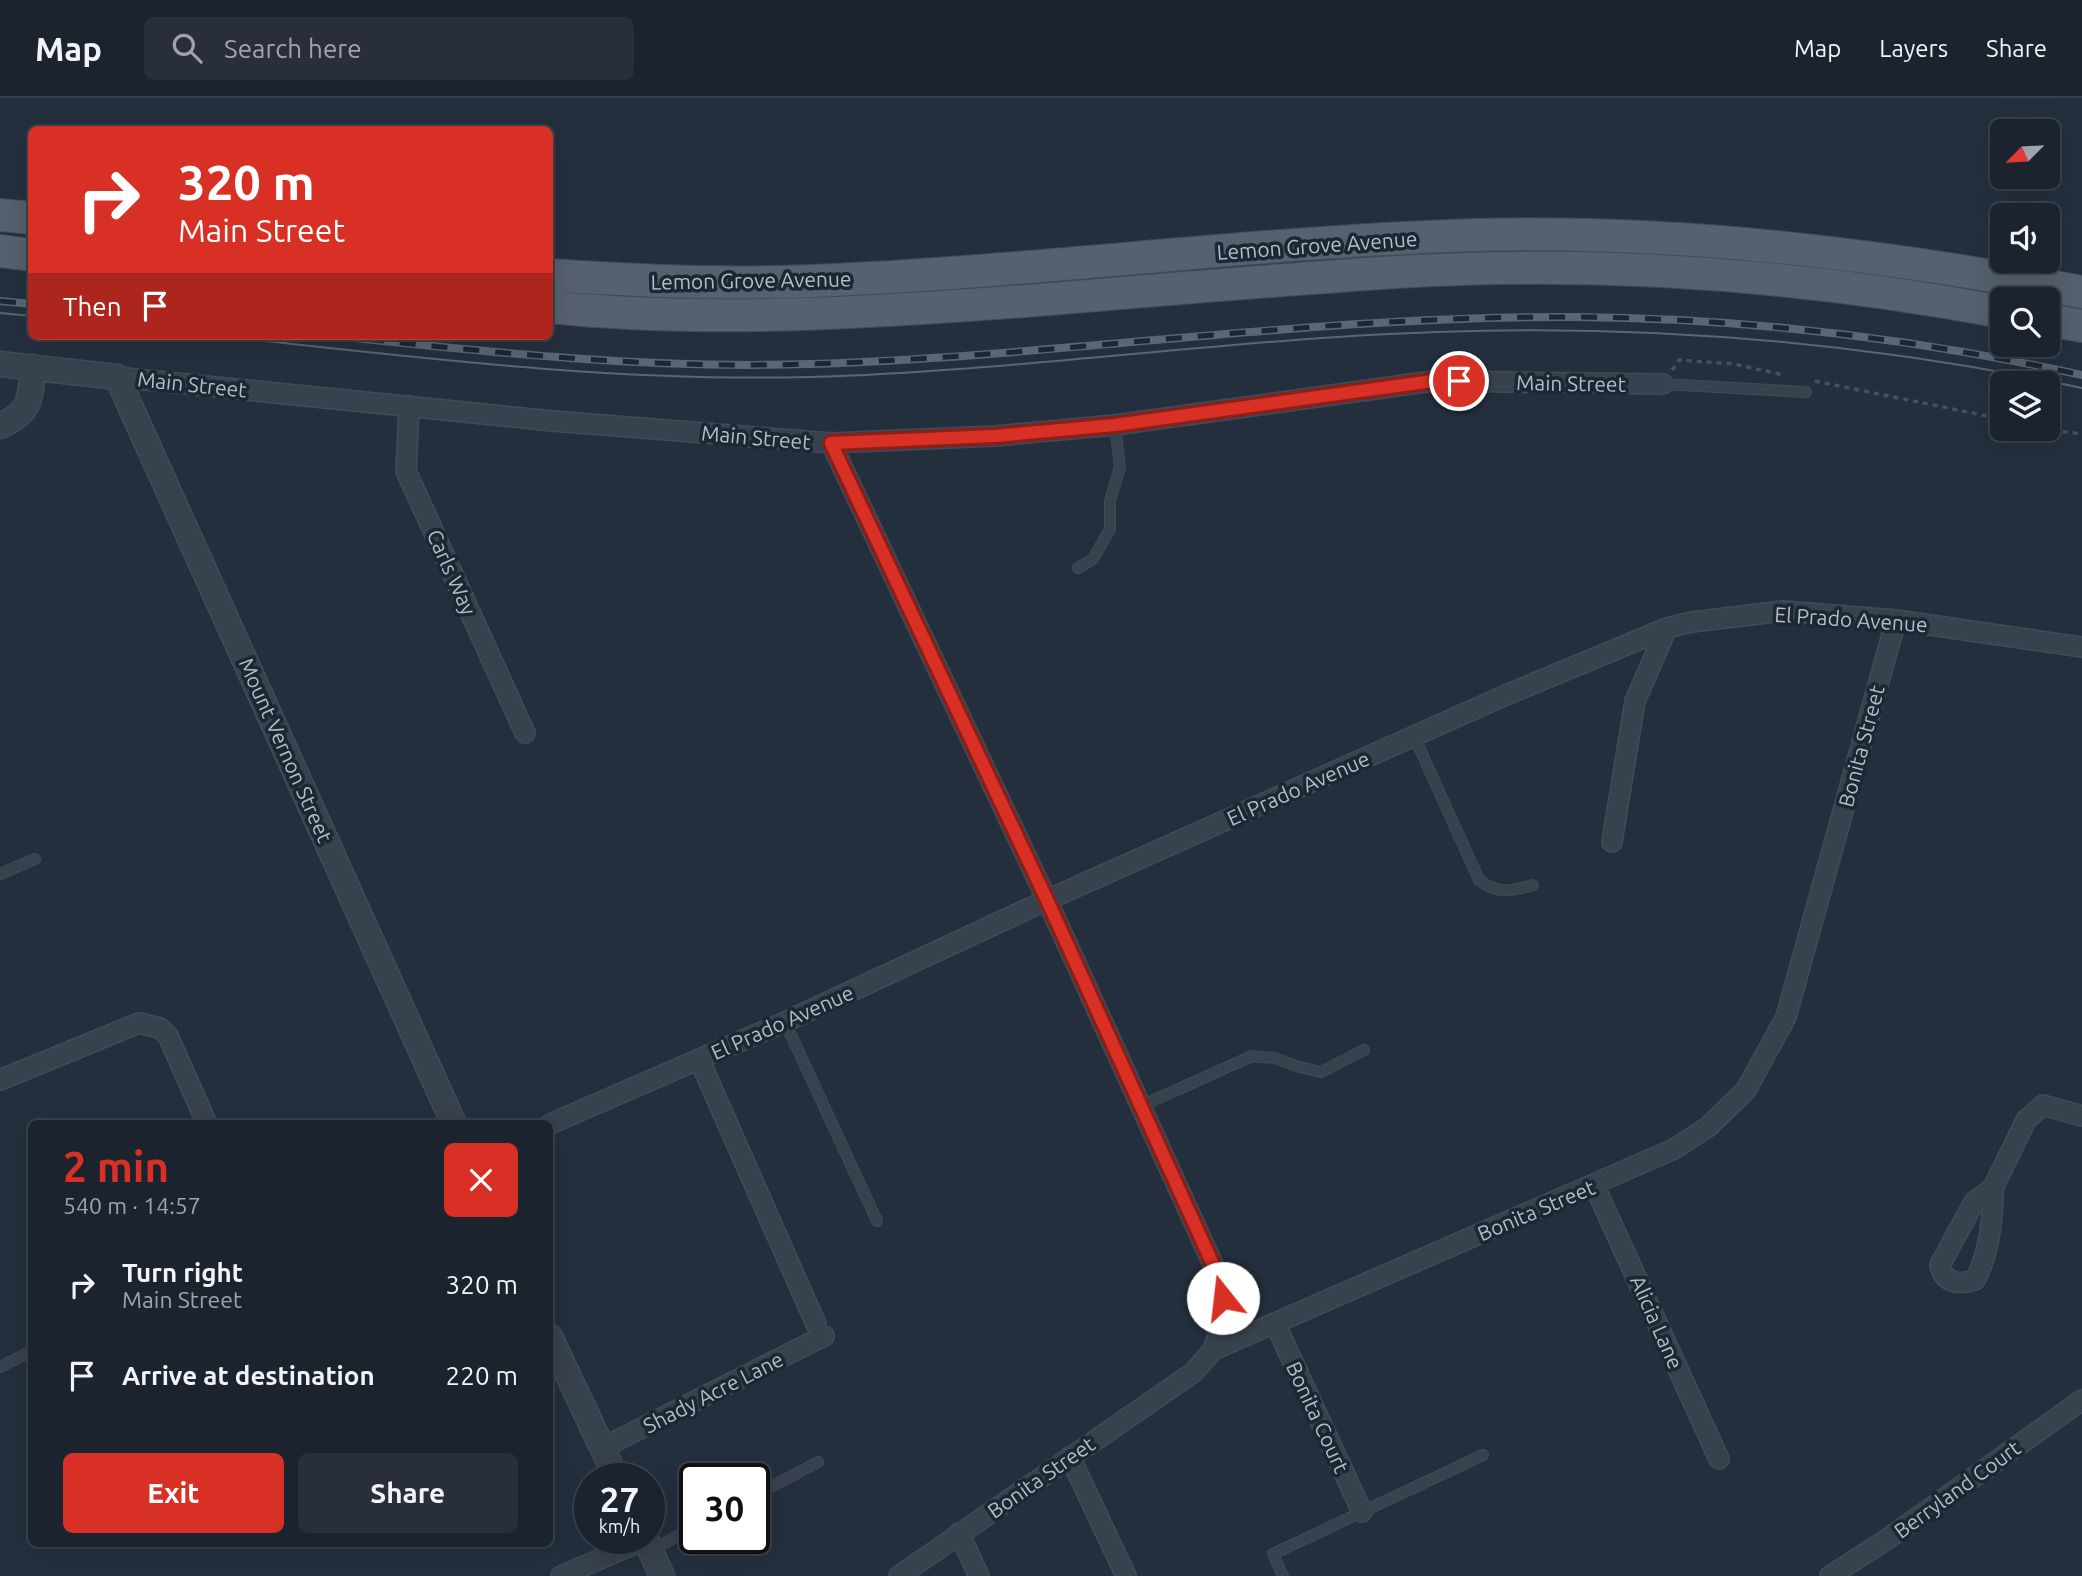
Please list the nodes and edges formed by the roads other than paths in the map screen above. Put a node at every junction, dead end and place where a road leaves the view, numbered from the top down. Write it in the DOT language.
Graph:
graph roads {
  1 [pos="0,215"];
  2 [pos="28,218"];
  3 [pos="0,251"];
  4 [pos="28,254"];
  5 [pos="1033,267"];
  6 [pos="553,275"];
  7 [pos="2005,278"];
  8 [pos="2004,287"];
  9 [pos="2082,292"];
  10 [pos="1038,300"];
  11 [pos="553,307"];
  12 [pos="1990,309"];
  13 [pos="2060,322"];
  14 [pos="2082,326"];
  15 [pos="0,364"];
  16 [pos="33,367"];
  17 [pos="117,377"];
  18 [pos="1663,384"];
  19 [pos="1806,392"];
  20 [pos="409,406"];
  21 [pos="1115,425"];
  22 [pos="0,426"];
  23 [pos="831,443"];
  24 [pos="1078,568"];
  25 [pos="1896,620"];
  26 [pos="1667,628"];
  27 [pos="2082,647"];
  28 [pos="525,733"];
  29 [pos="1414,736"];
  30 [pos="1612,842"];
  31 [pos="34,859"];
  32 [pos="0,874"];
  33 [pos="1533,885"];
  34 [pos="1047,900"];
  35 [pos="785,1022"];
  36 [pos="1364,1050"];
  37 [pos="699,1059"];
  38 [pos="0,1080"];
  39 [pos="1141,1107"];
  40 [pos="2082,1116"];
  41 [pos="205,1120"];
  42 [pos="452,1120"];
  43 [pos="553,1123"];
  44 [pos="1594,1185"];
  45 [pos="1993,1188"];
  46 [pos="877,1221"];
  47 [pos="1275,1323"];
  48 [pos="553,1343"];
  49 [pos="1213,1350"];
  50 [pos="28,1353"];
  51 [pos="0,1367"];
  52 [pos="2082,1400"];
  53 [pos="602,1448"];
  54 [pos="1483,1455"];
  55 [pos="1070,1457"];
  56 [pos="1719,1459"];
  57 [pos="818,1462"];
  58 [pos="609,1463"];
  59 [pos="770,1488"];
  60 [pos="1362,1512"];
  61 [pos="960,1533"];
  62 [pos="618,1554"];
  63 [pos="652,1554"];
  64 [pos="561,1576"];
  65 [pos="663,1576"];
  66 [pos="899,1576"];
  67 [pos="979,1576"];
  68 [pos="1126,1576"];
  69 [pos="1283,1576"];
  70 [pos="1830,1576"];
  1 -- 2 [label="main road"];
  3 -- 4 [label="main road"];
  5 -- 6 [label="main road, Lemon Grove Avenue"];
  5 -- 7 [label="main road, Lemon Grove Avenue"];
  5 -- 10 [label="main road"];
  7 -- 8 [label="main road"];
  7 -- 9 [label="main road, Lemon Grove Avenue"];
  10 -- 11 [label="main road, Lemon Grove Avenue"];
  10 -- 12 [label="main road, Lemon Grove Avenue"];
  13 -- 14 [label="main road"];
  15 -- 16 [label="street, Main Street"];
  16 -- 17 [label="street, Main Street"];
  16 -- 22 [label="street"];
  17 -- 20 [label="street, Main Street"];
  17 -- 42 [label="street, Mount Vernon Street"];
  18 -- 19 [label="lane, Main Street"];
  18 -- 21 [label="street, Main Street"];
  20 -- 23 [label="street, Main Street"];
  20 -- 28 [label="street, Carls Way"];
  21 -- 23 [label="street, Main Street"];
  21 -- 24 [label="lane"];
  23 -- 34 [label="street"];
  25 -- 26 [label="street, El Prado Avenue"];
  25 -- 27 [label="street, El Prado Avenue"];
  25 -- 44 [label="street, Bonita Street"];
  26 -- 29 [label="street, El Prado Avenue"];
  26 -- 30 [label="street"];
  29 -- 33 [label="lane"];
  29 -- 34 [label="street, El Prado Avenue"];
  31 -- 32 [label="lane"];
  34 -- 35 [label="street, El Prado Avenue"];
  34 -- 39 [label="street"];
  35 -- 37 [label="street, El Prado Avenue"];
  35 -- 46 [label="lane"];
  36 -- 39 [label="lane"];
  37 -- 43 [label="street, El Prado Avenue"];
  37 -- 53 [label="street, Shady Acre Lane"];
  38 -- 41 [label="street"];
  39 -- 49 [label="street"];
  40 -- 45 [label="street"];
  44 -- 47 [label="street, Bonita Street"];
  44 -- 56 [label="street, Alicia Lane"];
  47 -- 49 [label="street, Bonita Street"];
  47 -- 60 [label="street, Bonita Court"];
  48 -- 53 [label="street"];
  49 -- 55 [label="street, Bonita Street"];
  50 -- 51 [label="lane"];
  52 -- 70 [label="street, Berryland Court"];
  53 -- 58 [label="street"];
  54 -- 60 [label="lane"];
  55 -- 61 [label="street, Bonita Street"];
  55 -- 68 [label="street"];
  57 -- 59 [label="lane"];
  60 -- 69 [label="lane"];
  61 -- 66 [label="street, Bonita Street"];
  61 -- 67 [label="street"];
  62 -- 64 [label="street"];
  63 -- 65 [label="street"];
}
